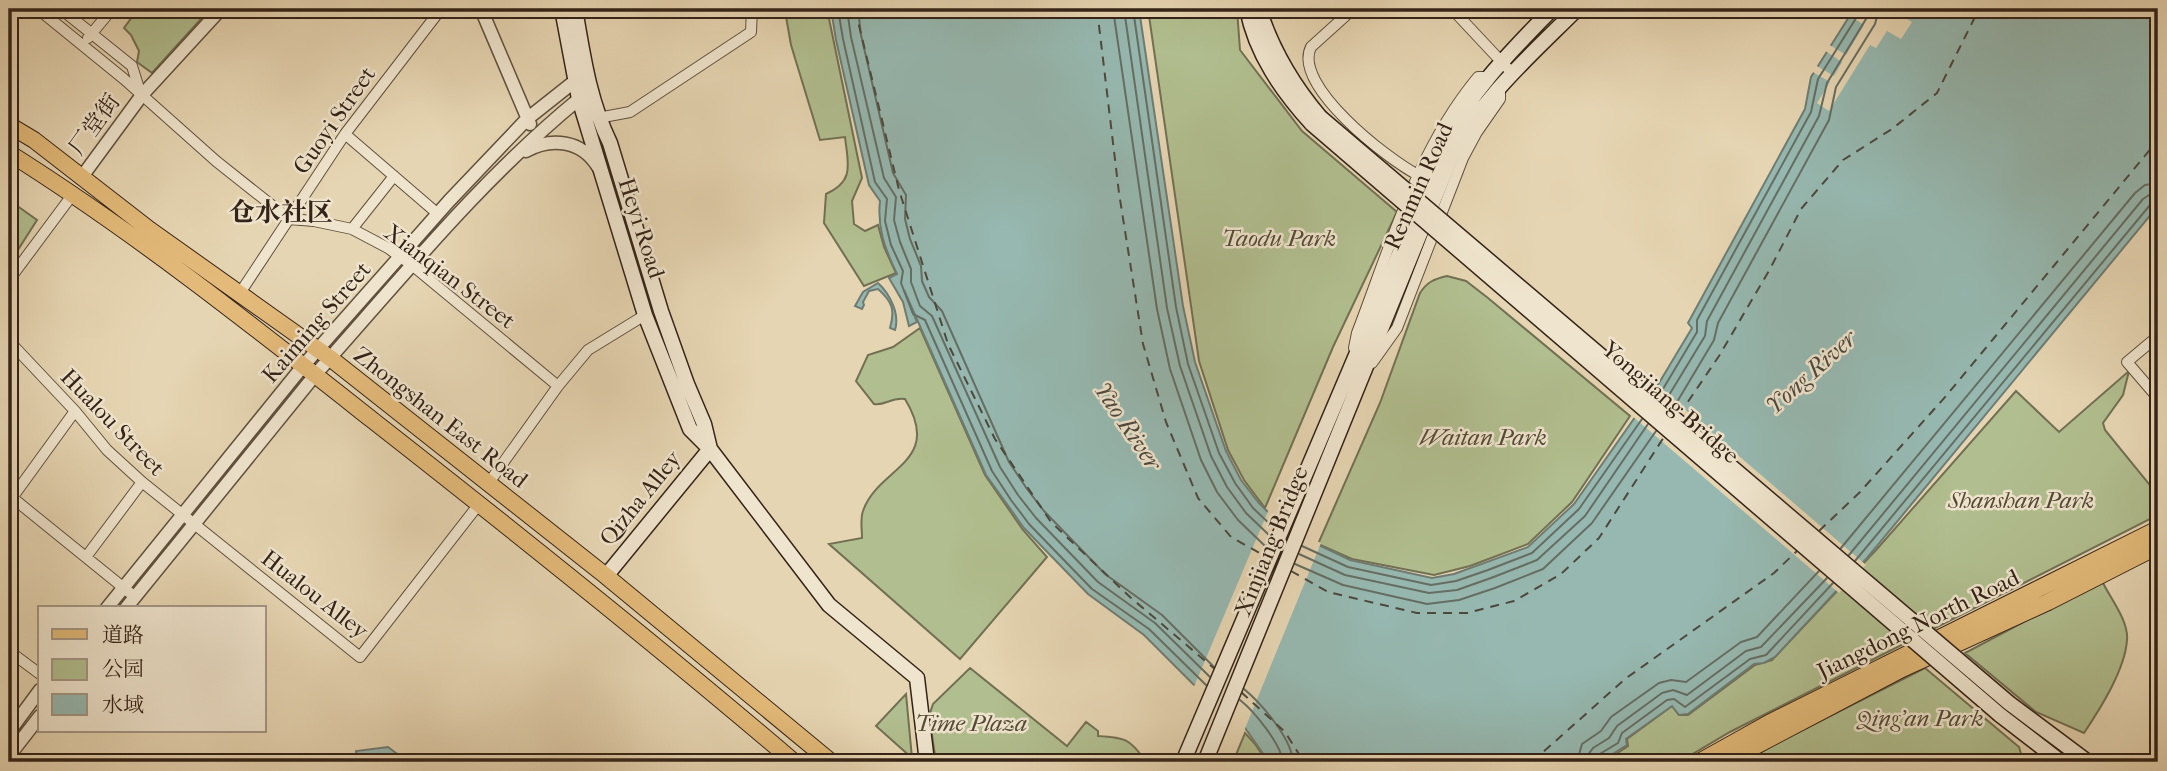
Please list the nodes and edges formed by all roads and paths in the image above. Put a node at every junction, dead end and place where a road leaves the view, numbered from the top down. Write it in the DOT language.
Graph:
graph roads {
  1 [pos="38,9"];
  2 [pos="61,9"];
  3 [pos="112,9"];
  4 [pos="221,9"];
  5 [pos="441,9"];
  6 [pos="481,9"];
  7 [pos="562,9"];
  8 [pos="575,9"];
  9 [pos="752,9"];
  10 [pos="1247,9"];
  11 [pos="1259,9"];
  12 [pos="1353,9"];
  13 [pos="1452,9"];
  14 [pos="1552,9"];
  15 [pos="1577,9"];
  16 [pos="92,34"];
  17 [pos="83,45"];
  18 [pos="1501,62"];
  19 [pos="1512,74"];
  20 [pos="575,81"];
  21 [pos="1494,82"];
  22 [pos="142,95"];
  23 [pos="579,99"];
  24 [pos="598,118"];
  25 [pos="527,119"];
  26 [pos="1316,120"];
  27 [pos="9,125"];
  28 [pos="345,134"];
  29 [pos="535,134"];
  30 [pos="9,153"];
  31 [pos="513,157"];
  32 [pos="600,171"];
  33 [pos="1418,174"];
  34 [pos="394,176"];
  35 [pos="81,178"];
  36 [pos="73,194"];
  37 [pos="438,214"];
  38 [pos="289,219"];
  39 [pos="352,229"];
  40 [pos="400,256"];
  41 [pos="413,266"];
  42 [pos="9,280"];
  43 [pos="240,293"];
  44 [pos="645,315"];
  45 [pos="2158,336"];
  46 [pos="9,341"];
  47 [pos="324,354"];
  48 [pos="1351,368"];
  49 [pos="309,370"];
  50 [pos="1365,373"];
  51 [pos="558,386"];
  52 [pos="2158,398"];
  53 [pos="75,411"];
  54 [pos="710,449"];
  55 [pos="142,482"];
  56 [pos="488,484"];
  57 [pos="10,496"];
  58 [pos="480,504"];
  59 [pos="188,520"];
  60 [pos="2158,529"];
  61 [pos="2158,547"];
  62 [pos="86,557"];
  63 [pos="606,576"];
  64 [pos="124,588"];
  65 [pos="135,597"];
  66 [pos="109,606"];
  67 [pos="128,606"];
  68 [pos="9,651"];
  69 [pos="38,673"];
  70 [pos="38,693"];
  71 [pos="38,719"];
  72 [pos="9,732"];
  73 [pos="9,756"];
  74 [pos="794,762"];
  75 [pos="831,762"];
  76 [pos="927,762"];
  77 [pos="1183,762"];
  78 [pos="1205,762"];
  79 [pos="1699,762"];
  80 [pos="1725,762"];
  81 [pos="2061,762"];
  82 [pos="2088,762"];
  1 -- 17 [label="street"];
  2 -- 16 [label="street"];
  3 -- 16 [label="street"];
  4 -- 22 [label="street, 厂堂街"];
  5 -- 28 [label="street, Guoyi Street"];
  6 -- 25 [label="street"];
  7 -- 20 [label="main road, Heyi Road"];
  8 -- 24 [label="main road, Heyi Road"];
  9 -- 24 [label="street"];
  10 -- 26 [label="main road"];
  11 -- 26 [label="main road"];
  12 -- 33 [label="street"];
  13 -- 18 [label="street"];
  14 -- 18 [label="main road, Renmin Road"];
  15 -- 19 [label="main road, Renmin Road"];
  16 -- 17 [label="street"];
  16 -- 22 [label="street"];
  17 -- 22 [label="street"];
  18 -- 19 [label="street"];
  18 -- 21 [label="main road, Renmin Road"];
  19 -- 21 [label="main road, Renmin Road"];
  20 -- 23 [label="main road, Heyi Road"];
  20 -- 25 [label="street, Kaiming Street"];
  21 -- 33 [label="street"];
  21 -- 48 [label="main road, Renmin Road"];
  21 -- 50 [label="main road, Renmin Road"];
  22 -- 35 [label="street, 厂堂街"];
  22 -- 38 [label="street"];
  23 -- 29 [label="street, Kaiming Street"];
  23 -- 32 [label="main road, Heyi Road"];
  24 -- 54 [label="main road, Heyi Road"];
  25 -- 29 [label="street"];
  25 -- 37 [label="street, Kaiming Street"];
  26 -- 81 [label="main road, Yongjiang Bridge, bridge"];
  26 -- 82 [label="main road, Yongjiang Bridge, bridge"];
  27 -- 35 [label="main road, Zhongshan East Road"];
  28 -- 34 [label="street"];
  28 -- 38 [label="street, Guoyi Street"];
  29 -- 31 [label="street, Kaiming Street"];
  30 -- 36 [label="main road, Zhongshan East Road"];
  31 -- 32 [label="street"];
  31 -- 41 [label="street, Kaiming Street"];
  32 -- 44 [label="main road, Heyi Road"];
  33 -- 48 [label="street"];
  34 -- 37 [label="street"];
  34 -- 39 [label="street"];
  35 -- 43 [label="main road, Zhongshan East Road"];
  36 -- 42 [label="street"];
  36 -- 49 [label="main road, Zhongshan East Road"];
  37 -- 40 [label="street, Kaiming Street"];
  38 -- 39 [label="street, Xianqian Street"];
  38 -- 43 [label="street, Guoyi Street"];
  39 -- 40 [label="street, Xianqian Street"];
  40 -- 41 [label="street, Xianqian Street"];
  40 -- 47 [label="street, Kaiming Street"];
  41 -- 47 [label="street, Kaiming Street"];
  41 -- 51 [label="street, Xianqian Street"];
  43 -- 47 [label="main road, Zhongshan East Road"];
  44 -- 51 [label="street"];
  44 -- 54 [label="main road, Heyi Road"];
  45 -- 52 [label="street"];
  46 -- 53 [label="street, Hualou Street"];
  47 -- 49 [label="street, Kaiming Street"];
  47 -- 56 [label="main road, Zhongshan East Road"];
  48 -- 77 [label="main road, Xinjiang Bridge"];
  49 -- 58 [label="main road, Zhongshan East Road"];
  49 -- 59 [label="street, Kaiming Street"];
  50 -- 78 [label="main road, Xinjiang Bridge"];
  51 -- 56 [label="street"];
  53 -- 55 [label="street, Hualou Street"];
  53 -- 57 [label="street"];
  54 -- 63 [label="main road, Qizha Alley"];
  54 -- 76 [label="main road, Heyi Road"];
  55 -- 59 [label="street, Hualou Street"];
  55 -- 62 [label="street"];
  56 -- 63 [label="main road, Zhongshan East Road"];
  57 -- 62 [label="street"];
  58 -- 59 [label="street, Hualou Alley"];
  58 -- 74 [label="main road, Zhongshan East Road"];
  59 -- 64 [label="street, Kaiming Street"];
  59 -- 65 [label="street, Kaiming Street"];
  60 -- 79 [label="main road, Jiangdong North Road"];
  61 -- 80 [label="main road, Jiangdong North Road"];
  62 -- 64 [label="street"];
  63 -- 75 [label="main road, Zhongshan East Road"];
  64 -- 65 [label="street"];
  64 -- 66 [label="street, Kaiming Street"];
  65 -- 67 [label="street, Kaiming Street"];
  68 -- 69 [label="street"];
  70 -- 72 [label="street"];
  71 -- 73 [label="street"];
}
